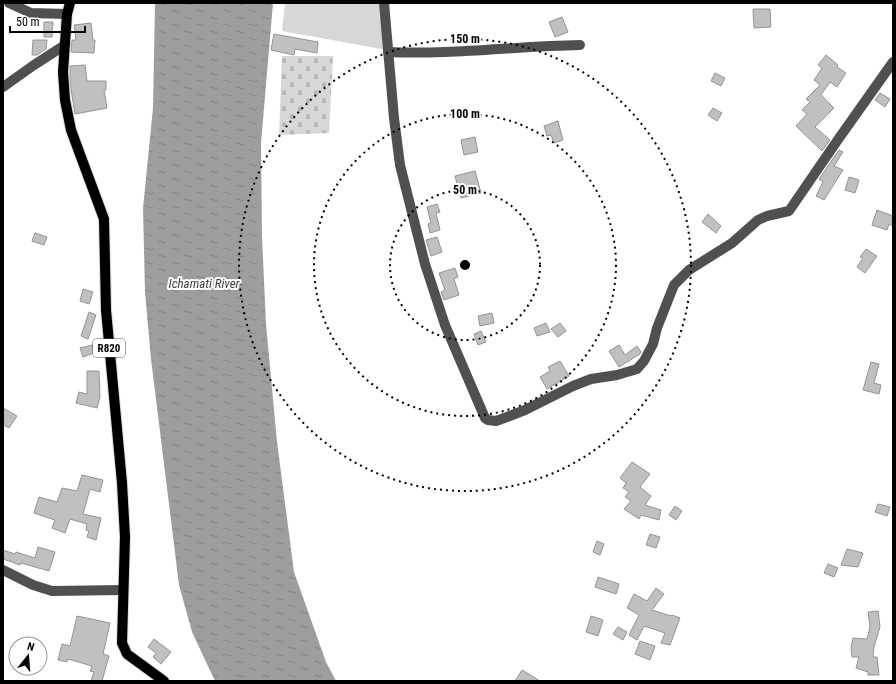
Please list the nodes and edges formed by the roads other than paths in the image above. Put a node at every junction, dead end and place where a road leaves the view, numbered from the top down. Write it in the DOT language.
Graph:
graph roads {
  1 [pos="9,3"];
  2 [pos="70,3"];
  3 [pos="384,3"];
  4 [pos="67,14"];
  5 [pos="65,45"];
  6 [pos="580,45"];
  7 [pos="388,52"];
  8 [pos="893,62"];
  9 [pos="3,86"];
  10 [pos="3,570"];
  11 [pos="123,590"];
  12 [pos="160,680"];
  1 -- 4 [label="street"];
  2 -- 4 [label="main road, R820"];
  3 -- 7 [label="street"];
  4 -- 5 [label="main road, R820"];
  5 -- 9 [label="street"];
  5 -- 11 [label="main road, R820"];
  6 -- 7 [label="street"];
  7 -- 8 [label="street"];
  10 -- 11 [label="street"];
  11 -- 12 [label="main road, R820"];
}
